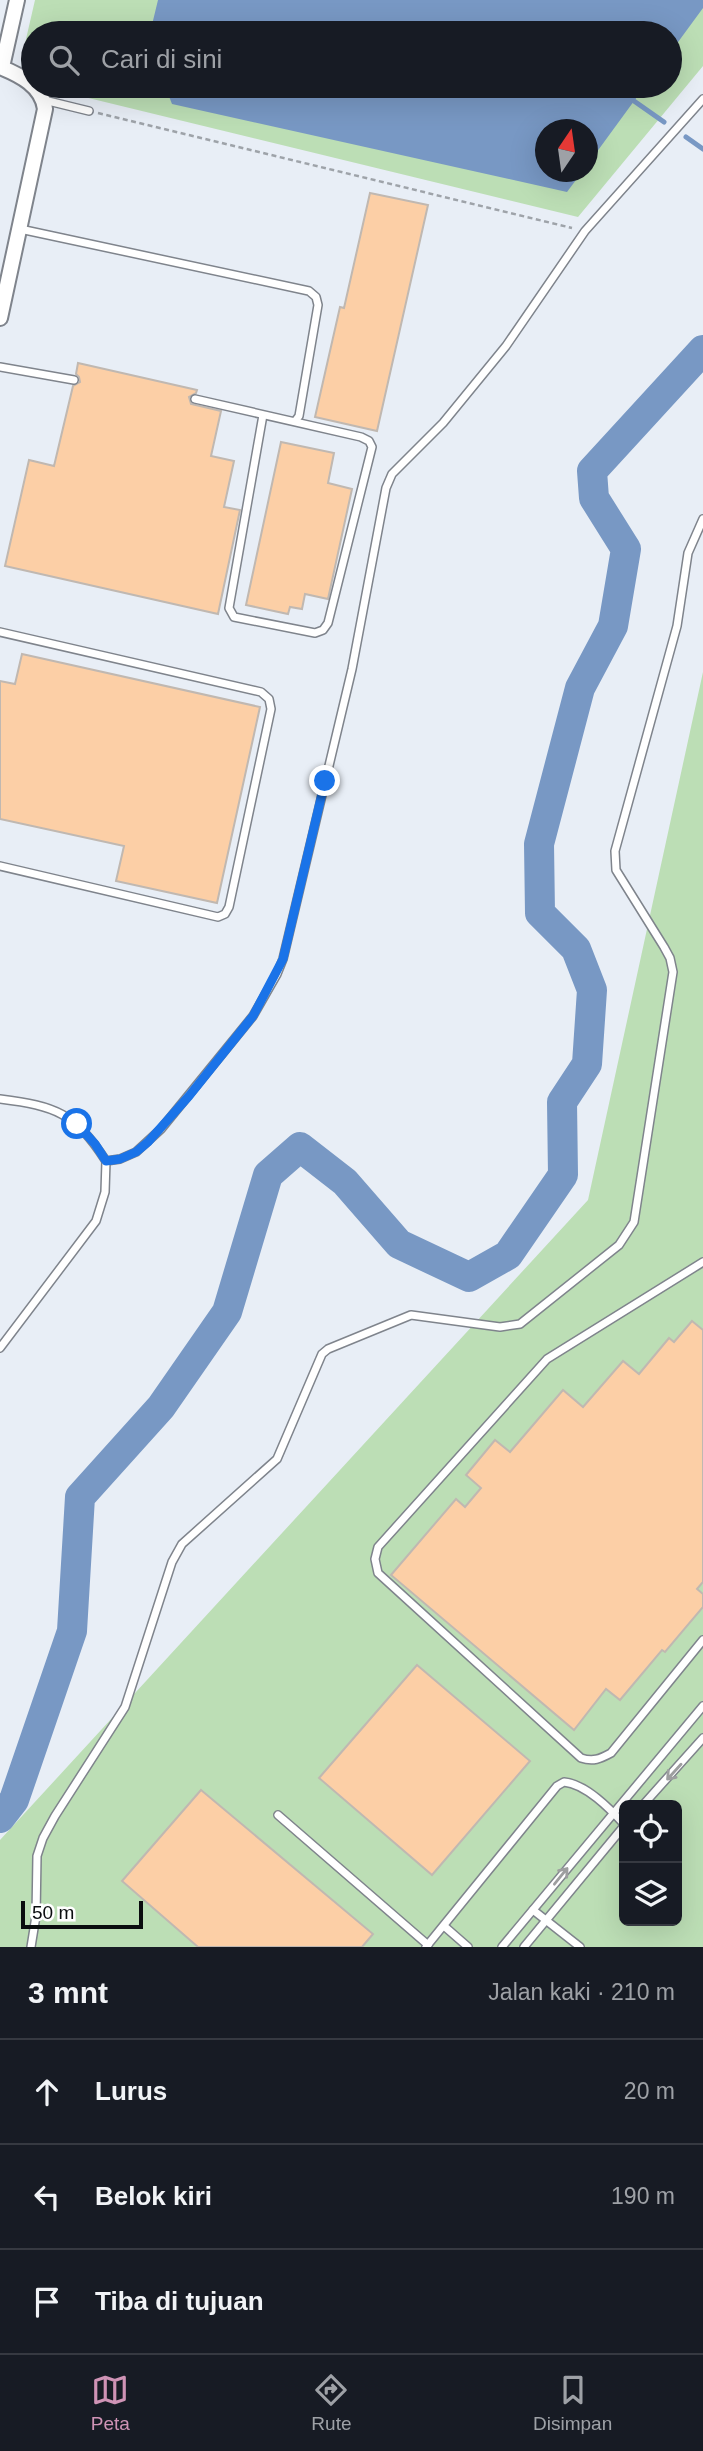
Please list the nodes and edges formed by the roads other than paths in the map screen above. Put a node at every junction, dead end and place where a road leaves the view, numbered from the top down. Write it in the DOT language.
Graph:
graph roads {
  1 [pos="17,0"];
  2 [pos="1,67"];
  3 [pos="21,77"];
  4 [pos="703,99"];
  5 [pos="44,100"];
  6 [pos="89,111"];
  7 [pos="20,229"];
  8 [pos="0,318"];
  9 [pos="0,367"];
  10 [pos="74,380"];
  11 [pos="195,399"];
  12 [pos="263,415"];
  13 [pos="296,420"];
  14 [pos="703,520"];
  15 [pos="0,632"];
  16 [pos="0,866"];
  17 [pos="0,1099"];
  18 [pos="106,1161"];
  19 [pos="703,1261"];
  20 [pos="0,1348"];
  21 [pos="703,1640"];
  22 [pos="703,1706"];
  23 [pos="703,1738"];
  24 [pos="647,1800"];
  25 [pos="613,1812"];
  26 [pos="278,1815"];
  27 [pos="619,1819"];
  28 [pos="619,1831"];
  29 [pos="533,1910"];
  30 [pos="547,1920"];
  31 [pos="444,1926"];
  32 [pos="427,1946"];
  33 [pos="31,1947"];
  34 [pos="468,1947"];
  35 [pos="502,1947"];
  36 [pos="524,1947"];
  37 [pos="580,1947"];
  1 -- 2 [label="street"];
  2 -- 3 [label="street"];
  4 -- 18 [label="lane"];
  5 -- 6 [label="lane"];
  5 -- 7 [label="street"];
  7 -- 8 [label="street"];
  7 -- 13 [label="lane"];
  9 -- 10 [label="lane"];
  11 -- 12 [label="lane"];
  12 -- 13 [label="lane"];
  12 -- 13 [label="lane"];
  14 -- 33 [label="lane"];
  15 -- 16 [label="lane"];
  17 -- 18 [label="lane"];
  18 -- 20 [label="lane"];
  19 -- 21 [label="lane"];
  22 -- 25 [label="lane"];
  23 -- 24 [label="lane, one-way"];
  25 -- 27 [label="lane"];
  29 -- 25 [label="lane, one-way"];
  25 -- 31 [label="lane"];
  26 -- 32 [label="lane"];
  28 -- 30 [label="lane"];
  29 -- 30 [label="lane"];
  29 -- 35 [label="lane"];
  30 -- 36 [label="lane"];
  30 -- 37 [label="lane"];
  31 -- 32 [label="lane"];
  31 -- 34 [label="lane"];
}
